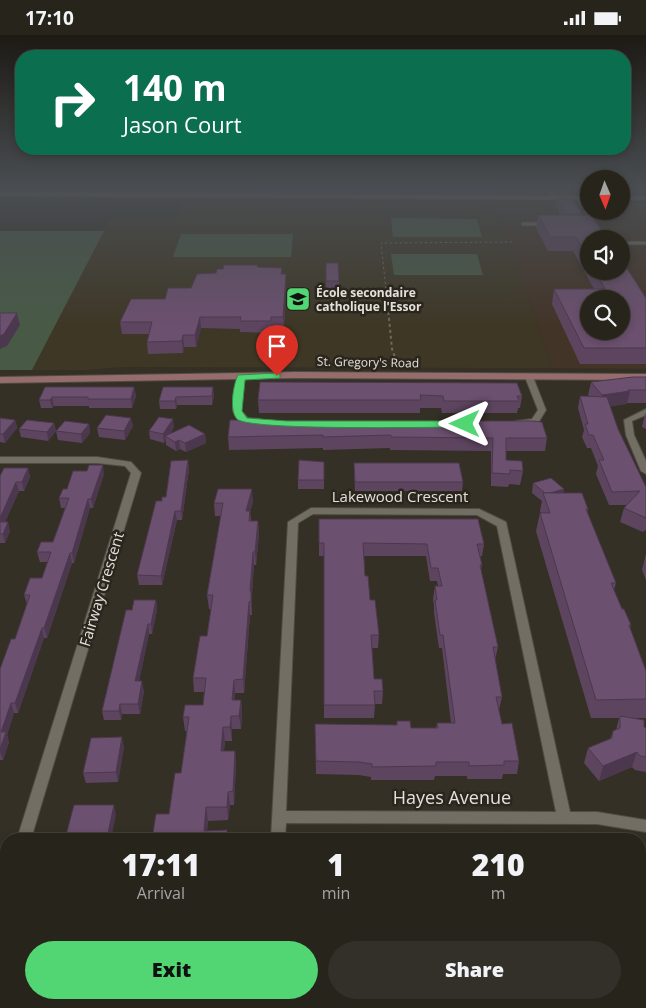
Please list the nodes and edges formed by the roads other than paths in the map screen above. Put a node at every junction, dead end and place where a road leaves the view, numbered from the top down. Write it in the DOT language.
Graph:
graph roads {
  1 [pos="630,243"];
  2 [pos="646,243"];
  3 [pos="241,377"];
  4 [pos="529,377"];
  5 [pos="646,377"];
  6 [pos="0,380"];
  7 [pos="646,412"];
  8 [pos="270,422"];
  9 [pos="507,423"];
  10 [pos="0,460"];
  11 [pos="646,471"];
  12 [pos="279,817"];
  13 [pos="564,817"];
  14 [pos="646,826"];
  15 [pos="26,833"];
  16 [pos="278,833"];
  1 -- 2 [label="lane"];
  3 -- 4 [label="main road, St. Gregory's Road"];
  3 -- 6 [label="main road, St. Gregory's Road"];
  3 -- 8 [label="street"];
  4 -- 5 [label="main road, St. Gregory's Road"];
  4 -- 9 [label="street"];
  7 -- 11 [label="street"];
  10 -- 15 [label="street, Fairway Crescent"];
  12 -- 13 [label="street, Hayes Avenue"];
  12 -- 13 [label="street, Lakewood Crescent"];
  12 -- 16 [label="street"];
  13 -- 14 [label="street, Hayes Avenue"];
}
